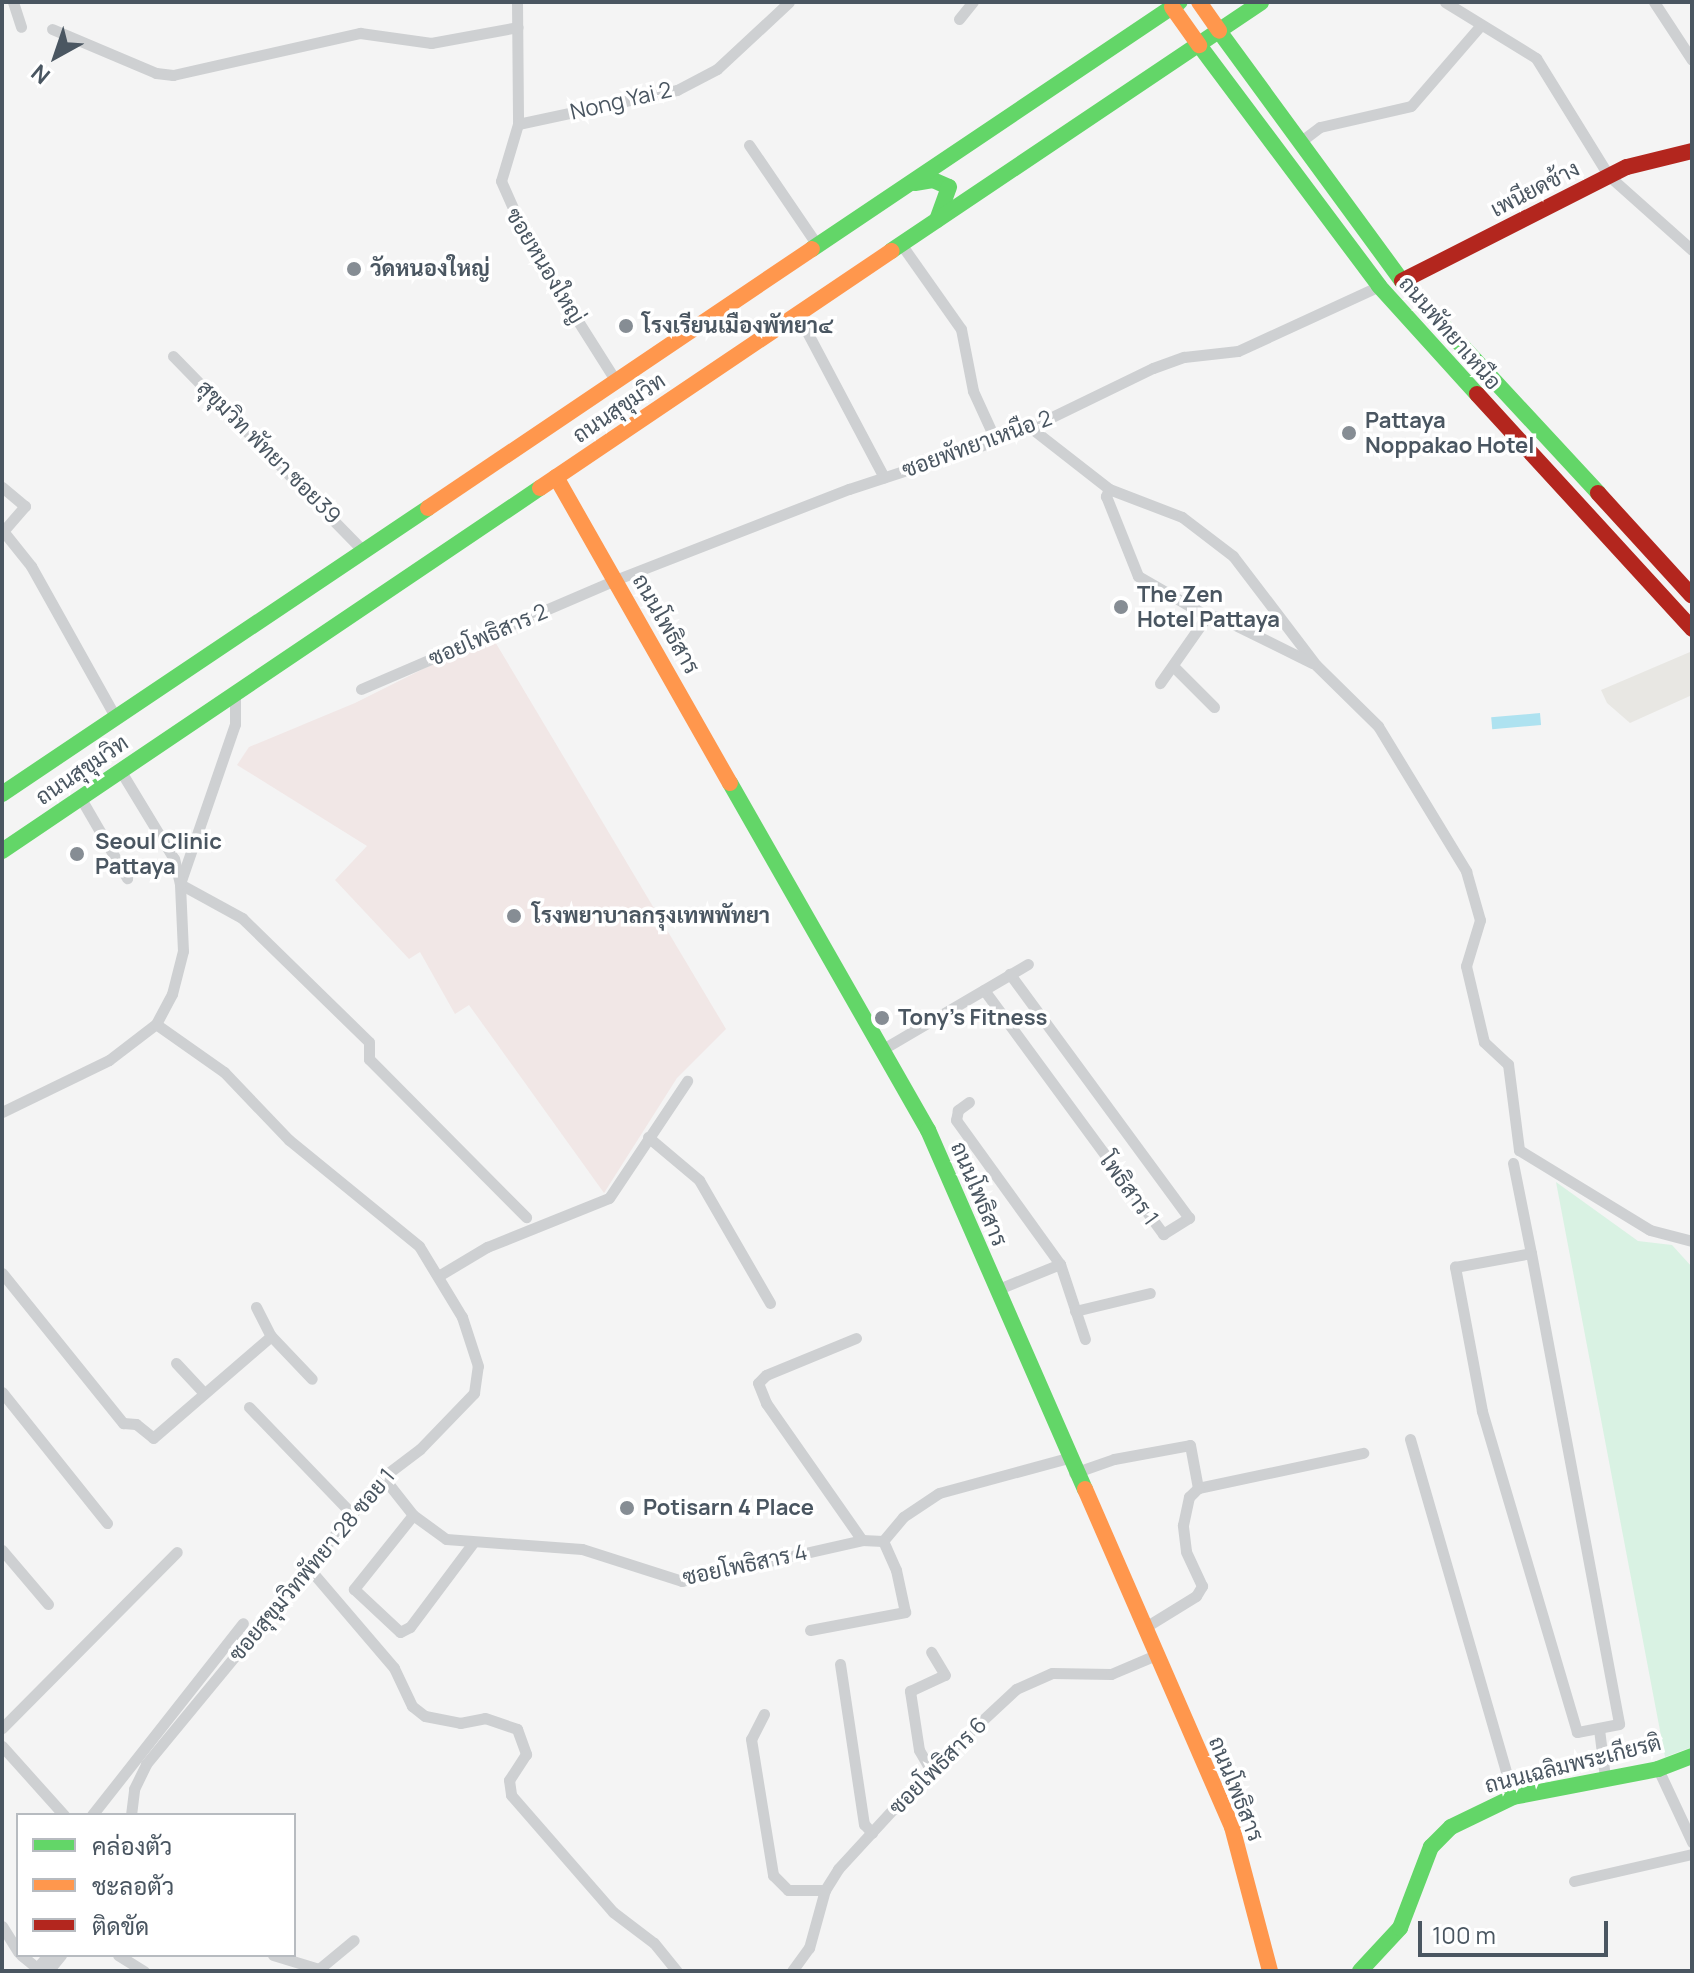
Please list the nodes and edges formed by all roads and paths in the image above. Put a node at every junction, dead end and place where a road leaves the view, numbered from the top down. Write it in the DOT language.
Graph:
graph roads {
  1 [pos="13,2"];
  2 [pos="517,2"];
  3 [pos="789,2"];
  4 [pos="973,2"];
  5 [pos="1199,2"];
  6 [pos="1261,2"];
  7 [pos="1445,2"];
  8 [pos="1654,2"];
  9 [pos="1176,4"];
  10 [pos="959,19"];
  11 [pos="1480,26"];
  12 [pos="21,27"];
  13 [pos="518,27"];
  14 [pos="52,29"];
  15 [pos="1219,31"];
  16 [pos="1199,45"];
  17 [pos="1690,53"];
  18 [pos="518,124"];
  19 [pos="1300,142"];
  20 [pos="749,145"];
  21 [pos="1692,151"];
  22 [pos="1609,176"];
  23 [pos="911,184"];
  24 [pos="937,220"];
  25 [pos="901,244"];
  26 [pos="818,246"];
  27 [pos="1692,250"];
  28 [pos="1402,281"];
  29 [pos="1379,286"];
  30 [pos="797,313"];
  31 [pos="173,356"];
  32 [pos="616,381"];
  33 [pos="1031,428"];
  34 [pos="995,439"];
  35 [pos="556,477"];
  36 [pos="884,477"];
  37 [pos="2,487"];
  38 [pos="1109,489"];
  39 [pos="3,532"];
  40 [pos="362,550"];
  41 [pos="615,580"];
  42 [pos="1692,596"];
  43 [pos="1207,616"];
  44 [pos="1692,629"];
  45 [pos="1316,665"];
  46 [pos="1173,666"];
  47 [pos="1160,683"];
  48 [pos="361,689"];
  49 [pos="235,693"];
  50 [pos="1214,707"];
  51 [pos="115,716"];
  52 [pos="120,770"];
  53 [pos="2,794"];
  54 [pos="80,797"];
  55 [pos="2,851"];
  56 [pos="127,878"];
  57 [pos="180,884"];
  58 [pos="1028,964"];
  59 [pos="1010,974"];
  60 [pos="984,990"];
  61 [pos="156,1024"];
  62 [pos="883,1049"];
  63 [pos="687,1081"];
  64 [pos="969,1102"];
  65 [pos="2,1112"];
  66 [pos="648,1137"];
  67 [pos="1513,1163"];
  68 [pos="526,1217"];
  69 [pos="1692,1241"];
  70 [pos="1531,1253"];
  71 [pos="1060,1264"];
  72 [pos="2,1273"];
  73 [pos="440,1275"];
  74 [pos="996,1290"];
  75 [pos="1150,1293"];
  76 [pos="770,1303"];
  77 [pos="256,1307"];
  78 [pos="1075,1311"];
  79 [pos="271,1336"];
  80 [pos="856,1338"];
  81 [pos="1085,1339"];
  82 [pos="176,1363"];
  83 [pos="312,1379"];
  84 [pos="2,1392"];
  85 [pos="203,1392"];
  86 [pos="249,1407"];
  87 [pos="1410,1439"];
  88 [pos="1363,1453"];
  89 [pos="1071,1465"];
  90 [pos="383,1477"];
  91 [pos="1198,1488"];
  92 [pos="351,1513"];
  93 [pos="413,1515"];
  94 [pos="107,1523"];
  95 [pos="862,1540"];
  96 [pos="883,1541"];
  97 [pos="472,1544"];
  98 [pos="2,1550"];
  99 [pos="177,1552"];
  100 [pos="307,1566"];
  101 [pos="48,1604"];
  102 [pos="243,1623"];
  103 [pos="1144,1628"];
  104 [pos="810,1630"];
  105 [pos="931,1652"];
  106 [pos="1156,1655"];
  107 [pos="840,1664"];
  108 [pos="764,1714"];
  109 [pos="2,1728"];
  110 [pos="1599,1729"];
  111 [pos="2,1746"];
  112 [pos="1692,1756"];
  113 [pos="930,1769"];
  114 [pos="1658,1769"];
  115 [pos="1605,1777"];
  116 [pos="1513,1797"];
  117 [pos="62,1813"];
  118 [pos="94,1813"];
  119 [pos="130,1813"];
  120 [pos="872,1833"];
  121 [pos="1692,1842"];
  122 [pos="1692,1854"];
  123 [pos="1574,1881"];
  124 [pos="825,1890"];
  125 [pos="2,1926"];
  126 [pos="354,1940"];
  127 [pos="16,1948"];
  128 [pos="24,1957"];
  129 [pos="46,1957"];
  130 [pos="121,1957"];
  131 [pos="280,1957"];
  132 [pos="144,1971"];
  133 [pos="677,1971"];
  134 [pos="792,1971"];
  135 [pos="1270,1971"];
  136 [pos="1360,1971"];
  1 -- 12 [label="street"];
  2 -- 13 [label="street, ซอยหนองใหญ่"];
  3 -- 18 [label="street, Nong Yai 2"];
  4 -- 10 [label="street"];
  5 -- 15 [label="main road, ถนนพัทยาเหนือ"];
  6 -- 15 [label="main road, ถนนสุขุมวิท"];
  7 -- 11 [label="street"];
  8 -- 17 [label="street"];
  9 -- 16 [label="main road, ถนนพัทยาเหนือ"];
  9 -- 23 [label="main road, ถนนสุขุมวิท"];
  11 -- 19 [label="street"];
  11 -- 22 [label="street"];
  13 -- 14 [label="street"];
  13 -- 18 [label="street, ซอยหนองใหญ่"];
  15 -- 16 [label="main road, ถนนสุขุมวิท"];
  15 -- 19 [label="main road, ถนนพัทยาเหนือ"];
  16 -- 24 [label="main road, ถนนสุขุมวิท"];
  16 -- 29 [label="main road, ถนนพัทยาเหนือ"];
  18 -- 32 [label="street, ซอยหนองใหญ่"];
  19 -- 28 [label="main road, ถนนพัทยาเหนือ"];
  20 -- 26 [label="street"];
  21 -- 22 [label="main road, เพนียดช้าง"];
  22 -- 27 [label="street"];
  22 -- 28 [label="main road, เพนียดช้าง"];
  23 -- 24 [label="main road"];
  23 -- 26 [label="main road, ถนนสุขุมวิท"];
  24 -- 25 [label="main road, ถนนสุขุมวิท"];
  25 -- 30 [label="main road, ถนนสุขุมวิท"];
  25 -- 34 [label="street"];
  26 -- 32 [label="main road, ถนนสุขุมวิท"];
  28 -- 42 [label="main road, ถนนพัทยาเหนือ"];
  29 -- 33 [label="street, ซอยพัทยาเหนือ 2"];
  29 -- 44 [label="main road, ถนนพัทยาเหนือ"];
  30 -- 35 [label="main road, ถนนสุขุมวิท"];
  30 -- 36 [label="street"];
  31 -- 40 [label="street, สุขุมวิท พัทยา ซอย39"];
  32 -- 40 [label="main road, ถนนสุขุมวิท"];
  33 -- 34 [label="street, ซอยพัทยาเหนือ 2"];
  33 -- 38 [label="street"];
  34 -- 36 [label="street, ซอยพัทยาเหนือ 2"];
  35 -- 41 [label="main road, ถนนโพธิสาร"];
  35 -- 49 [label="main road, ถนนสุขุมวิท"];
  36 -- 41 [label="street, ซอยพัทยาเหนือ 2"];
  37 -- 39 [label="street"];
  38 -- 43 [label="street"];
  38 -- 45 [label="street"];
  39 -- 51 [label="street"];
  40 -- 51 [label="main road, ถนนสุขุมวิท"];
  41 -- 48 [label="street, ซอยโพธิสาร 2"];
  41 -- 62 [label="main road, ถนนโพธิสาร"];
  43 -- 45 [label="street"];
  43 -- 46 [label="street"];
  45 -- 69 [label="street"];
  46 -- 47 [label="street"];
  46 -- 50 [label="street"];
  49 -- 52 [label="main road, ถนนสุขุมวิท"];
  49 -- 57 [label="street"];
  51 -- 53 [label="main road, ถนนสุขุมวิท"];
  52 -- 54 [label="main road, ถนนสุขุมวิท"];
  52 -- 57 [label="street"];
  54 -- 55 [label="main road, ถนนสุขุมวิท"];
  54 -- 56 [label="street"];
  57 -- 61 [label="street"];
  57 -- 68 [label="street"];
  58 -- 59 [label="street"];
  59 -- 60 [label="street"];
  59 -- 60 [label="street, โพธิสาร 1"];
  60 -- 62 [label="street"];
  61 -- 65 [label="street"];
  61 -- 73 [label="street, ซอยสุขุมวิทพัทยา 28 ซอย 1"];
  62 -- 74 [label="main road, ถนนโพธิสาร"];
  63 -- 66 [label="street"];
  64 -- 71 [label="street"];
  66 -- 73 [label="street"];
  66 -- 76 [label="street"];
  67 -- 70 [label="street"];
  70 -- 110 [label="street"];
  70 -- 110 [label="street"];
  71 -- 74 [label="street"];
  71 -- 78 [label="street"];
  72 -- 85 [label="street"];
  73 -- 90 [label="street, ซอยสุขุมวิทพัทยา 28 ซอย 1"];
  74 -- 89 [label="main road, ถนนโพธิสาร"];
  75 -- 78 [label="street"];
  77 -- 79 [label="street"];
  78 -- 81 [label="street"];
  79 -- 83 [label="street"];
  79 -- 85 [label="street"];
  80 -- 95 [label="street"];
  82 -- 85 [label="street"];
  84 -- 94 [label="street"];
  86 -- 92 [label="street"];
  87 -- 116 [label="street"];
  88 -- 91 [label="street"];
  89 -- 91 [label="street"];
  89 -- 96 [label="street"];
  89 -- 103 [label="main road, ถนนโพธิสาร"];
  90 -- 92 [label="street, ซอยสุขุมวิทพัทยา 28 ซอย 1"];
  90 -- 93 [label="street, ซอยโพธิสาร 4"];
  91 -- 103 [label="street"];
  92 -- 100 [label="street, ซอยสุขุมวิทพัทยา 28 ซอย 1"];
  93 -- 97 [label="street, ซอยโพธิสาร 4"];
  93 -- 97 [label="street"];
  95 -- 96 [label="street, ซอยโพธิสาร 4"];
  95 -- 97 [label="street, ซอยโพธิสาร 4"];
  96 -- 104 [label="street"];
  98 -- 101 [label="street"];
  99 -- 109 [label="street"];
  100 -- 119 [label="street, ซอยสุขุมวิทพัทยา 28 ซอย 1"];
  100 -- 133 [label="street"];
  102 -- 118 [label="street"];
  103 -- 106 [label="main road, ถนนโพธิสาร"];
  105 -- 113 [label="street"];
  106 -- 113 [label="street, ซอยโพธิสาร 6"];
  106 -- 135 [label="main road, ถนนโพธิสาร"];
  107 -- 120 [label="street"];
  108 -- 124 [label="street"];
  110 -- 115 [label="street"];
  111 -- 117 [label="street"];
  112 -- 114 [label="main road, ถนนเฉลิมพระเกียรติ"];
  113 -- 120 [label="street, ซอยโพธิสาร 6"];
  114 -- 115 [label="main road, ถนนเฉลิมพระเกียรติ"];
  114 -- 121 [label="street"];
  115 -- 116 [label="main road, ถนนเฉลิมพระเกียรติ"];
  116 -- 136 [label="main road, ถนนเฉลิมพระเกียรติ"];
  120 -- 124 [label="street, ซอยโพธิสาร 6"];
  122 -- 123 [label="street"];
  124 -- 134 [label="street, ซอยโพธิสาร 6"];
  125 -- 127 [label="street"];
  126 -- 131 [label="street"];
  128 -- 129 [label="street"];
  130 -- 132 [label="street"];
}
